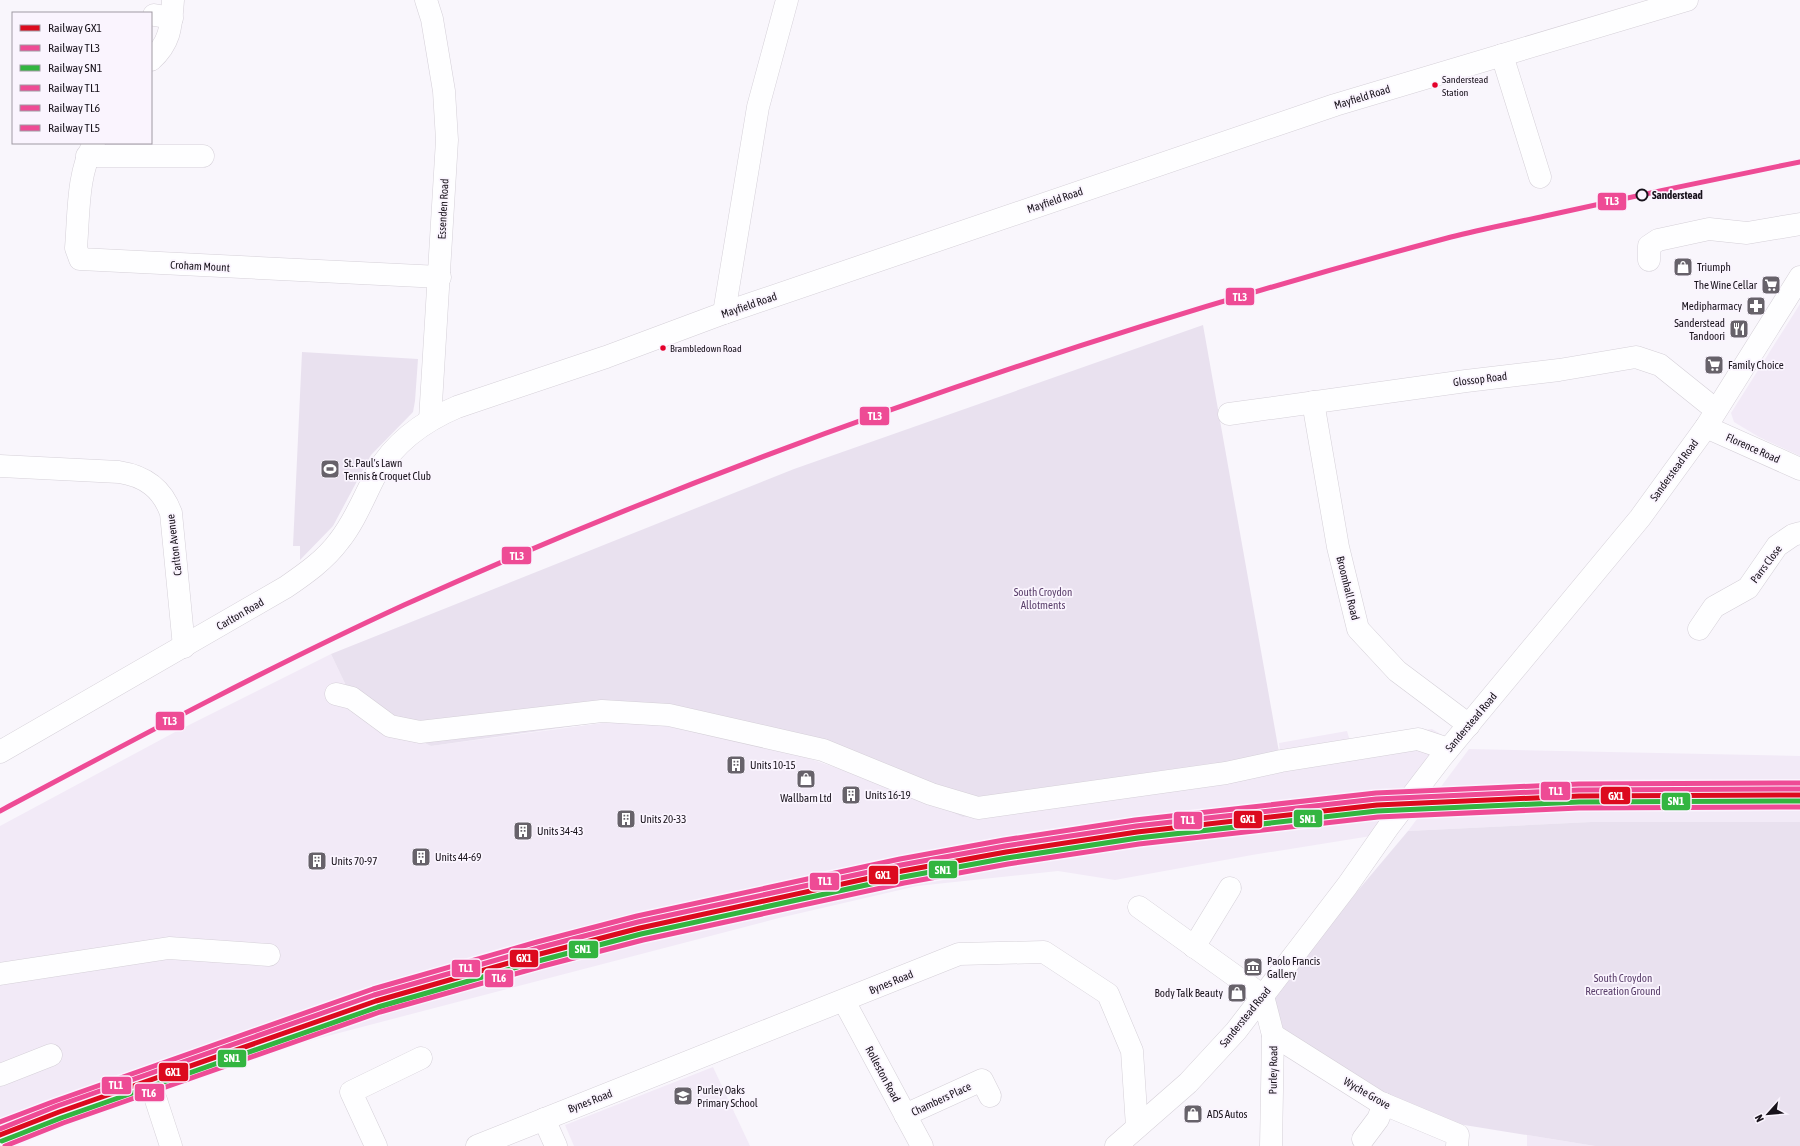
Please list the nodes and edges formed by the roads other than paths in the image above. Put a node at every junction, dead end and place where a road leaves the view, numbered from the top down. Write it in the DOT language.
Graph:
graph roads {
  1 [pos="426,0"];
  2 [pos="787,0"];
  3 [pos="1687,0"];
  4 [pos="166,11"];
  5 [pos="1502,54"];
  6 [pos="152,59"];
  7 [pos="90,149"];
  8 [pos="204,156"];
  9 [pos="1540,177"];
  10 [pos="1800,224"];
  11 [pos="1648,260"];
  12 [pos="440,277"];
  13 [pos="1800,277"];
  14 [pos="724,313"];
  15 [pos="1313,402"];
  16 [pos="1229,414"];
  17 [pos="1711,418"];
  18 [pos="430,420"];
  19 [pos="0,466"];
  20 [pos="1800,468"];
  21 [pos="1800,534"];
  22 [pos="1699,629"];
  23 [pos="184,647"];
  24 [pos="336,694"];
  25 [pos="1468,725"];
  26 [pos="1448,749"];
  27 [pos="0,752"];
  28 [pos="1230,888"];
  29 [pos="1139,907"];
  30 [pos="1194,947"];
  31 [pos="269,955"];
  32 [pos="0,974"];
  33 [pos="1263,996"];
  34 [pos="844,1001"];
  35 [pos="1273,1035"];
  36 [pos="51,1055"];
  37 [pos="421,1058"];
  38 [pos="0,1075"];
  39 [pos="990,1096"];
  40 [pos="156,1100"];
  41 [pos="1384,1104"];
  42 [pos="905,1115"];
  43 [pos="544,1119"];
  44 [pos="1137,1127"];
  45 [pos="1363,1139"];
  46 [pos="1457,1140"];
  47 [pos="171,1146"];
  48 [pos="376,1146"];
  49 [pos="477,1146"];
  50 [pos="556,1146"];
  51 [pos="922,1146"];
  52 [pos="1116,1146"];
  53 [pos="1271,1146"];
  1 -- 12 [label="street, Essenden Road"];
  2 -- 14 [label="street"];
  3 -- 5 [label="street, Mayfield Road"];
  4 -- 6 [label="street"];
  5 -- 9 [label="street"];
  5 -- 14 [label="street, Mayfield Road"];
  7 -- 8 [label="street"];
  7 -- 12 [label="street, Croham Mount"];
  10 -- 11 [label="street"];
  12 -- 18 [label="street, Essenden Road"];
  13 -- 17 [label="street, Sanderstead Road"];
  14 -- 18 [label="street, Mayfield Road"];
  15 -- 16 [label="street, Glossop Road"];
  15 -- 17 [label="street, Glossop Road"];
  15 -- 25 [label="street, Broomhall Road"];
  17 -- 20 [label="street, Florence Road"];
  17 -- 25 [label="street, Sanderstead Road"];
  18 -- 23 [label="street, Carlton Road"];
  19 -- 23 [label="street, Carlton Avenue"];
  21 -- 22 [label="street, Parrs Close"];
  23 -- 27 [label="street, Carlton Road"];
  24 -- 26 [label="street"];
  25 -- 26 [label="street, Sanderstead Road"];
  26 -- 33 [label="street, Sanderstead Road"];
  28 -- 30 [label="street"];
  29 -- 30 [label="street"];
  30 -- 33 [label="street"];
  31 -- 32 [label="street"];
  33 -- 35 [label="street, Purley Road"];
  33 -- 44 [label="street, Sanderstead Road"];
  34 -- 42 [label="street, Rolleston Road"];
  34 -- 43 [label="street, Bynes Road"];
  34 -- 44 [label="street, Bynes Road"];
  35 -- 41 [label="street, Wyche Grove"];
  35 -- 53 [label="street, Purley Road"];
  36 -- 38 [label="street"];
  37 -- 48 [label="street"];
  39 -- 42 [label="street, Chambers Place"];
  40 -- 47 [label="street"];
  41 -- 45 [label="street"];
  41 -- 46 [label="street, Wyche Grove"];
  42 -- 51 [label="street, Rolleston Road"];
  43 -- 49 [label="street, Bynes Road"];
  43 -- 50 [label="street"];
  44 -- 52 [label="street, Sanderstead Road"];
}
